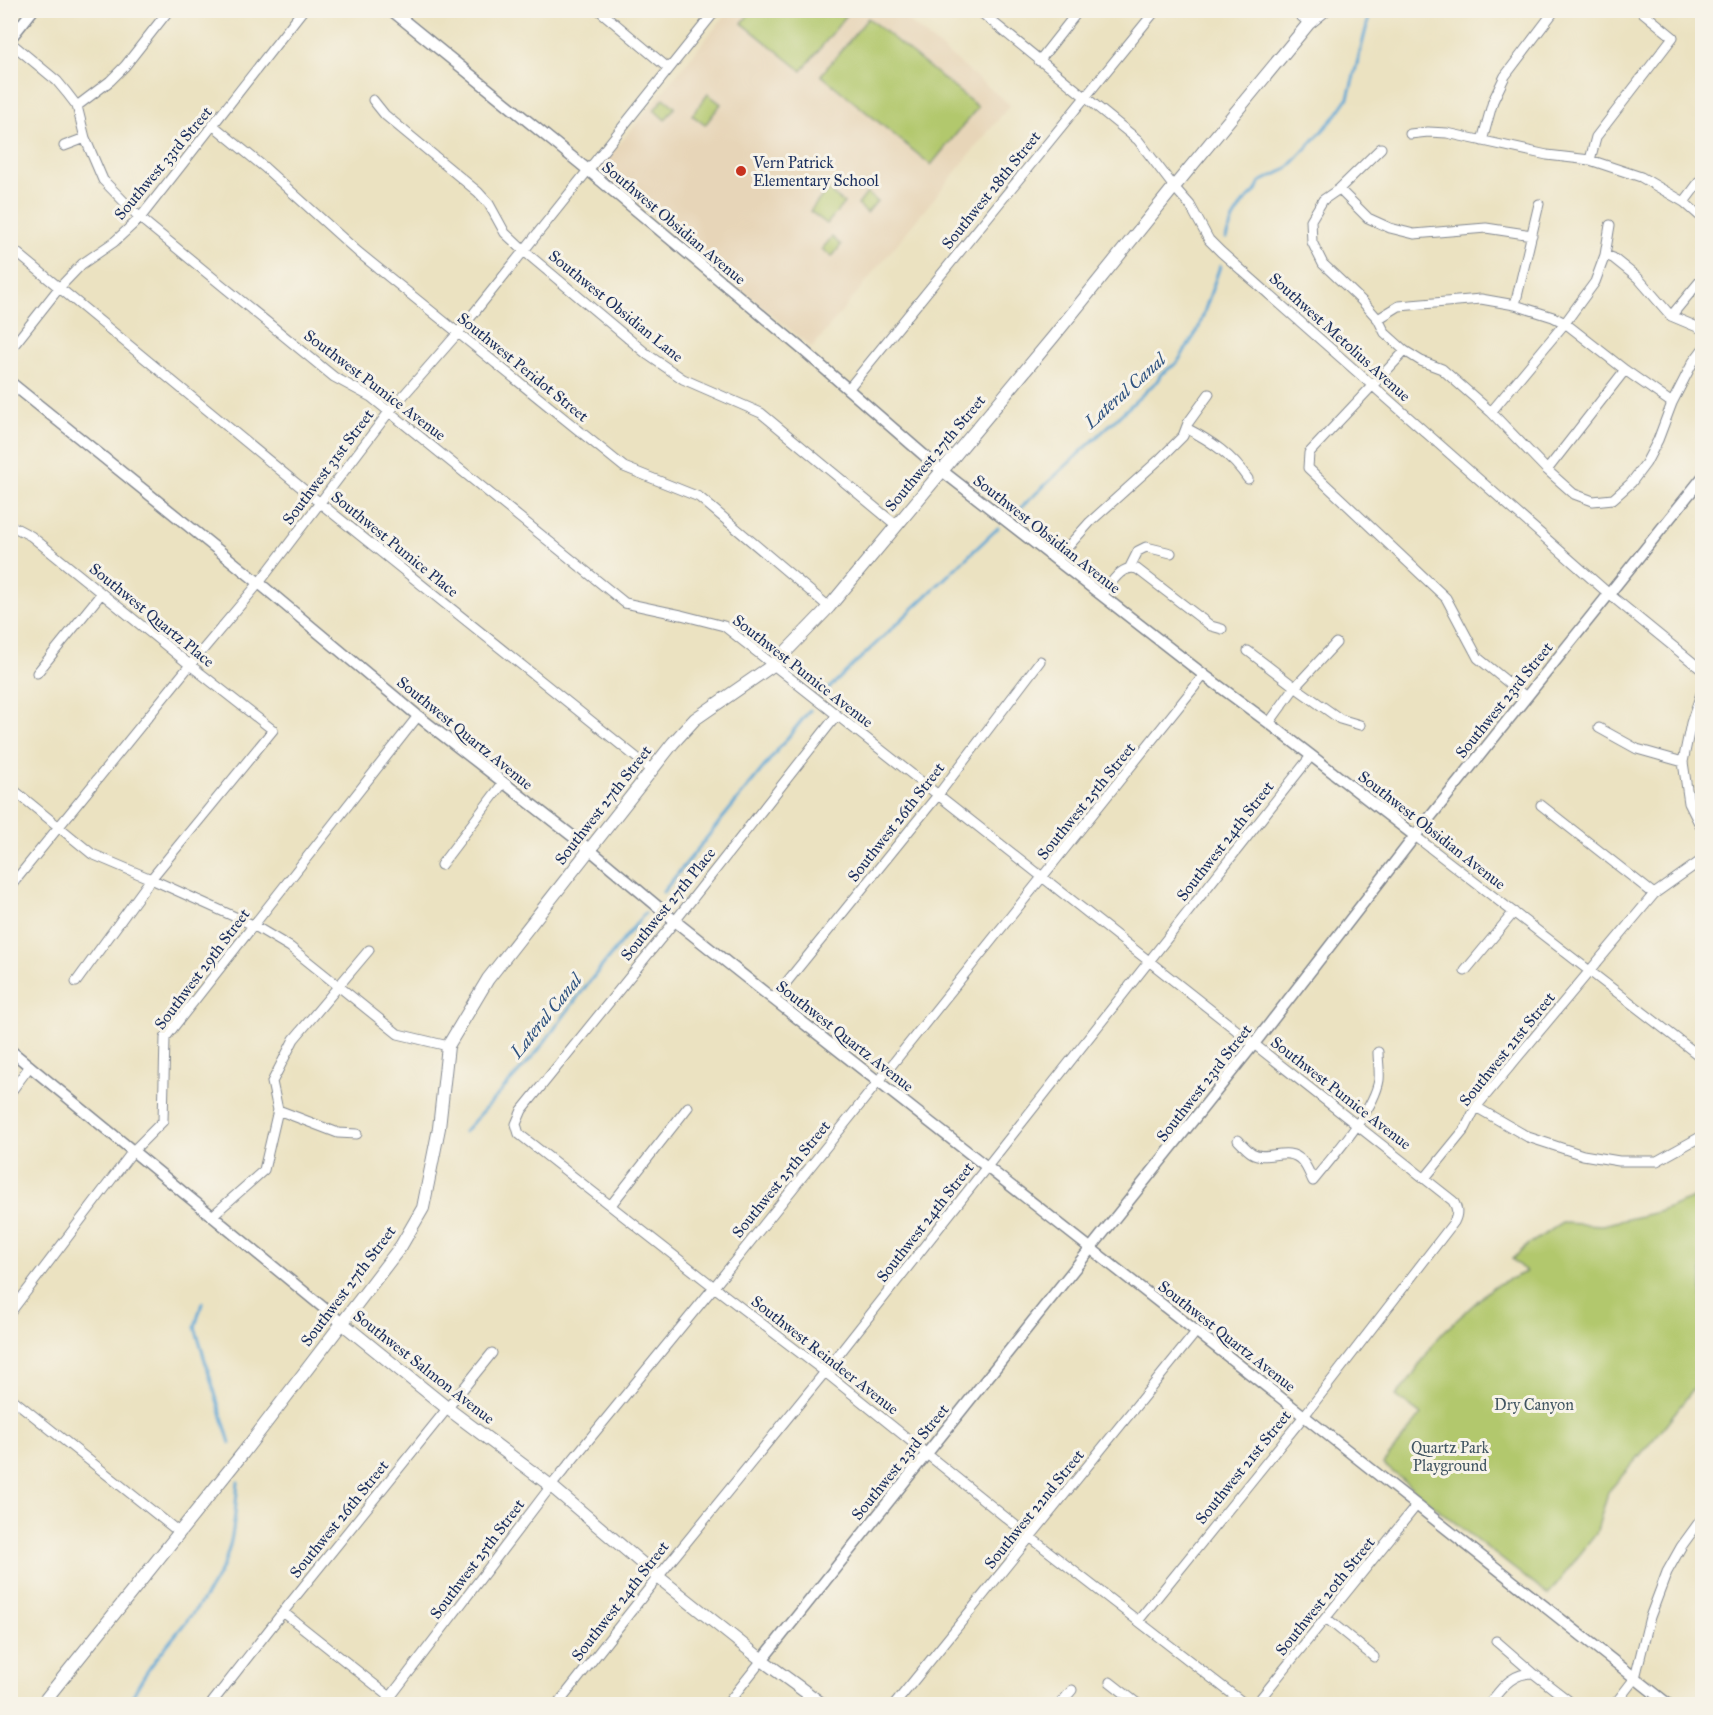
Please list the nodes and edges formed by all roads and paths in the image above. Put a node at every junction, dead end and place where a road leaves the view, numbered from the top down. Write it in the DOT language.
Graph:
graph roads {
  1 [pos="33,10"];
  2 [pos="169,10"];
  3 [pos="303,10"];
  4 [pos="391,10"];
  5 [pos="599,10"];
  6 [pos="716,10"];
  7 [pos="978,10"];
  8 [pos="1079,10"];
  9 [pos="1294,10"];
  10 [pos="1325,10"];
  11 [pos="1542,10"];
  12 [pos="1640,10"];
  13 [pos="1155,11"];
  14 [pos="1553,14"];
  15 [pos="1309,23"];
  16 [pos="10,40"];
  17 [pos="1039,61"];
  18 [pos="669,69"];
  19 [pos="1086,99"];
  20 [pos="373,100"];
  21 [pos="76,106"];
  22 [pos="214,126"];
  23 [pos="1410,134"];
  24 [pos="85,138"];
  25 [pos="1482,141"];
  26 [pos="64,146"];
  27 [pos="1381,148"];
  28 [pos="1590,160"];
  29 [pos="588,170"];
  30 [pos="1702,178"];
  31 [pos="1174,187"];
  32 [pos="1339,189"];
  33 [pos="1684,202"];
  34 [pos="1539,204"];
  35 [pos="140,218"];
  36 [pos="1702,218"];
  37 [pos="1610,225"];
  38 [pos="1532,235"];
  39 [pos="10,247"];
  40 [pos="524,251"];
  41 [pos="1605,255"];
  42 [pos="1700,281"];
  43 [pos="59,288"];
  44 [pos="1515,305"];
  45 [pos="1671,316"];
  46 [pos="1378,319"];
  47 [pos="1565,323"];
  48 [pos="1702,329"];
  49 [pos="458,333"];
  50 [pos="10,350"];
  51 [pos="1702,350"];
  52 [pos="1406,351"];
  53 [pos="1625,370"];
  54 [pos="10,382"];
  55 [pos="1373,387"];
  56 [pos="849,388"];
  57 [pos="1209,394"];
  58 [pos="1672,403"];
  59 [pos="389,412"];
  60 [pos="1491,412"];
  61 [pos="1186,428"];
  62 [pos="941,470"];
  63 [pos="1547,470"];
  64 [pos="1702,478"];
  65 [pos="1248,479"];
  66 [pos="320,503"];
  67 [pos="10,525"];
  68 [pos="896,525"];
  69 [pos="1171,553"];
  70 [pos="1056,560"];
  71 [pos="1130,567"];
  72 [pos="259,583"];
  73 [pos="101,594"];
  74 [pos="1609,594"];
  75 [pos="1102,595"];
  76 [pos="829,607"];
  77 [pos="1222,629"];
  78 [pos="1336,643"];
  79 [pos="1248,651"];
  80 [pos="1040,661"];
  81 [pos="190,665"];
  82 [pos="773,665"];
  83 [pos="1702,670"];
  84 [pos="37,673"];
  85 [pos="1204,675"];
  86 [pos="1295,687"];
  87 [pos="1702,691"];
  88 [pos="1526,697"];
  89 [pos="837,715"];
  90 [pos="418,716"];
  91 [pos="1269,723"];
  92 [pos="1360,725"];
  93 [pos="1599,728"];
  94 [pos="1311,756"];
  95 [pos="1683,762"];
  96 [pos="652,770"];
  97 [pos="503,783"];
  98 [pos="10,787"];
  99 [pos="938,795"];
  100 [pos="1541,805"];
  101 [pos="59,826"];
  102 [pos="1702,830"];
  103 [pos="1415,836"];
  104 [pos="590,849"];
  105 [pos="1702,860"];
  106 [pos="441,865"];
  107 [pos="1043,878"];
  108 [pos="151,879"];
  109 [pos="10,887"];
  110 [pos="1654,894"];
  111 [pos="1514,912"];
  112 [pos="675,921"];
  113 [pos="253,926"];
  114 [pos="369,950"];
  115 [pos="1149,962"];
  116 [pos="1592,969"];
  117 [pos="1465,971"];
  118 [pos="76,982"];
  119 [pos="337,986"];
  120 [pos="773,999"];
  121 [pos="1254,1044"];
  122 [pos="448,1047"];
  123 [pos="10,1050"];
  124 [pos="1378,1052"];
  125 [pos="1702,1058"];
  126 [pos="30,1066"];
  127 [pos="879,1082"];
  128 [pos="10,1093"];
  129 [pos="688,1107"];
  130 [pos="1476,1107"];
  131 [pos="278,1110"];
  132 [pos="522,1110"];
  133 [pos="1356,1125"];
  134 [pos="357,1134"];
  135 [pos="1702,1136"];
  136 [pos="1238,1140"];
  137 [pos="133,1151"];
  138 [pos="987,1167"];
  139 [pos="1425,1178"];
  140 [pos="611,1205"];
  141 [pos="212,1216"];
  142 [pos="1457,1216"];
  143 [pos="1091,1249"];
  144 [pos="714,1287"];
  145 [pos="10,1313"];
  146 [pos="342,1323"];
  147 [pos="1196,1332"];
  148 [pos="492,1353"];
  149 [pos="825,1372"];
  150 [pos="10,1396"];
  151 [pos="447,1408"];
  152 [pos="1304,1416"];
  153 [pos="926,1454"];
  154 [pos="551,1486"];
  155 [pos="1416,1506"];
  156 [pos="1702,1518"];
  157 [pos="180,1533"];
  158 [pos="1030,1537"];
  159 [pos="658,1577"];
  160 [pos="283,1612"];
  161 [pos="1326,1618"];
  162 [pos="1138,1621"];
  163 [pos="1496,1641"];
  164 [pos="1374,1657"];
  165 [pos="762,1660"];
  166 [pos="1533,1673"];
  167 [pos="1635,1678"];
  168 [pos="1110,1682"];
  169 [pos="1072,1690"];
  170 [pos="387,1701"];
  171 [pos="42,1704"];
  172 [pos="211,1704"];
  173 [pos="399,1704"];
  174 [pos="558,1704"];
  175 [pos="727,1704"];
  176 [pos="822,1704"];
  177 [pos="895,1704"];
  178 [pos="1060,1704"];
  179 [pos="1138,1704"];
  180 [pos="1245,1704"];
  181 [pos="1257,1704"];
  182 [pos="1489,1704"];
  183 [pos="1573,1704"];
  184 [pos="1615,1704"];
  185 [pos="1668,1704"];
  1 -- 16 [label="street"];
  2 -- 21 [label="street"];
  3 -- 22 [label="street, Southwest 33rd Street"];
  4 -- 29 [label="street, Southwest Obsidian Avenue"];
  5 -- 18 [label="street"];
  6 -- 18 [label="street, Southwest 31st Street"];
  7 -- 17 [label="street, Southwest Metolius Avenue"];
  8 -- 17 [label="street"];
  9 -- 15 [label="street"];
  10 -- 15 [label="main road, Southwest 27th Street"];
  11 -- 14 [label="street"];
  12 -- 28 [label="street"];
  13 -- 19 [label="street, Southwest 28th Street"];
  14 -- 25 [label="street"];
  15 -- 31 [label="main road, Southwest 27th Street"];
  16 -- 21 [label="street, Southwest Pumice Avenue"];
  17 -- 19 [label="street, Southwest Metolius Avenue"];
  18 -- 29 [label="street, Southwest 31st Street"];
  19 -- 31 [label="street, Southwest Metolius Avenue"];
  19 -- 56 [label="street, Southwest 28th Street"];
  20 -- 40 [label="street, Southwest Obsidian Lane"];
  21 -- 24 [label="street, Southwest Pumice Avenue"];
  22 -- 35 [label="street, Southwest 33rd Street"];
  22 -- 49 [label="street, Southwest Peridot Street"];
  23 -- 25 [label="street"];
  24 -- 26 [label="street"];
  24 -- 35 [label="street, Southwest Pumice Avenue"];
  25 -- 28 [label="street"];
  27 -- 32 [label="street"];
  28 -- 33 [label="street"];
  29 -- 40 [label="street, Southwest 31st Street"];
  29 -- 56 [label="street, Southwest Obsidian Avenue"];
  30 -- 33 [label="street"];
  31 -- 55 [label="street, Southwest Metolius Avenue"];
  31 -- 62 [label="main road, Southwest 27th Street"];
  32 -- 38 [label="street"];
  32 -- 46 [label="street"];
  33 -- 36 [label="street"];
  34 -- 38 [label="street"];
  35 -- 43 [label="street, Southwest 33rd Street"];
  35 -- 59 [label="street, Southwest Pumice Avenue"];
  37 -- 41 [label="street"];
  38 -- 44 [label="street"];
  39 -- 43 [label="street, Southwest Pumice Place"];
  40 -- 49 [label="street, Southwest 31st Street"];
  40 -- 68 [label="street, Southwest Obsidian Lane"];
  41 -- 45 [label="street"];
  41 -- 47 [label="street"];
  42 -- 45 [label="street"];
  43 -- 50 [label="street, Southwest 33rd Street"];
  43 -- 66 [label="street, Southwest Pumice Place"];
  44 -- 46 [label="street"];
  44 -- 47 [label="street"];
  45 -- 48 [label="street"];
  46 -- 52 [label="street"];
  47 -- 53 [label="street"];
  47 -- 60 [label="street"];
  49 -- 59 [label="street, Southwest 31st Street"];
  49 -- 76 [label="street, Southwest Peridot Street"];
  51 -- 58 [label="street"];
  52 -- 55 [label="street"];
  52 -- 60 [label="street"];
  53 -- 58 [label="street"];
  53 -- 63 [label="street"];
  54 -- 72 [label="street, Southwest Quartz Avenue"];
  55 -- 74 [label="street, Southwest Metolius Avenue"];
  55 -- 88 [label="street"];
  56 -- 62 [label="street, Southwest Obsidian Avenue"];
  57 -- 61 [label="street"];
  58 -- 63 [label="street"];
  59 -- 66 [label="street, Southwest 31st Street"];
  59 -- 82 [label="street, Southwest Pumice Avenue"];
  60 -- 63 [label="street"];
  61 -- 65 [label="street"];
  61 -- 70 [label="street"];
  62 -- 68 [label="main road, Southwest 27th Street"];
  62 -- 70 [label="street, Southwest Obsidian Avenue"];
  64 -- 74 [label="street, Southwest 23rd Street"];
  66 -- 72 [label="street, Southwest 31st Street"];
  66 -- 96 [label="street, Southwest Pumice Place"];
  67 -- 73 [label="street, Southwest Quartz Place"];
  68 -- 76 [label="main road, Southwest 27th Street"];
  69 -- 71 [label="street"];
  70 -- 75 [label="street, Southwest Obsidian Avenue"];
  71 -- 75 [label="street"];
  71 -- 77 [label="street"];
  72 -- 81 [label="street, Southwest 31st Street"];
  72 -- 90 [label="street, Southwest Quartz Avenue"];
  73 -- 81 [label="street, Southwest Quartz Place"];
  73 -- 84 [label="street"];
  74 -- 83 [label="street, Southwest Metolius Avenue"];
  74 -- 88 [label="street, Southwest 23rd Street"];
  75 -- 85 [label="street, Southwest Obsidian Avenue"];
  76 -- 82 [label="main road, Southwest 27th Street"];
  78 -- 86 [label="street"];
  79 -- 86 [label="street"];
  80 -- 99 [label="street, Southwest 26th Street"];
  81 -- 101 [label="street, Southwest 31st Street"];
  81 -- 108 [label="street, Southwest Quartz Place"];
  82 -- 89 [label="street, Southwest Pumice Avenue"];
  82 -- 96 [label="main road, Southwest 27th Street"];
  85 -- 91 [label="street, Southwest Obsidian Avenue"];
  85 -- 107 [label="street, Southwest 25th Street"];
  86 -- 91 [label="street"];
  86 -- 92 [label="street"];
  87 -- 95 [label="street"];
  88 -- 103 [label="street, Southwest 23rd Street"];
  89 -- 99 [label="street, Southwest Pumice Avenue"];
  89 -- 112 [label="street, Southwest 27th Place"];
  90 -- 97 [label="street, Southwest Quartz Avenue"];
  90 -- 113 [label="street, Southwest 29th Street"];
  91 -- 94 [label="street, Southwest Obsidian Avenue"];
  93 -- 95 [label="street"];
  94 -- 103 [label="street, Southwest Obsidian Avenue"];
  94 -- 115 [label="street, Southwest 24th Street"];
  95 -- 102 [label="street"];
  96 -- 104 [label="main road, Southwest 27th Street"];
  97 -- 104 [label="street, Southwest Quartz Avenue"];
  97 -- 106 [label="street"];
  98 -- 101 [label="street"];
  99 -- 107 [label="street, Southwest Pumice Avenue"];
  99 -- 120 [label="street, Southwest 26th Street"];
  100 -- 110 [label="street"];
  101 -- 108 [label="street"];
  101 -- 109 [label="street, Southwest 31st Street"];
  103 -- 111 [label="street, Southwest Obsidian Avenue"];
  103 -- 121 [label="street, Southwest 23rd Street"];
  104 -- 112 [label="street, Southwest Quartz Avenue"];
  104 -- 122 [label="main road, Southwest 27th Street"];
  105 -- 110 [label="street, Southwest 21st Street"];
  107 -- 115 [label="street, Southwest Pumice Avenue"];
  107 -- 127 [label="street, Southwest 25th Street"];
  108 -- 113 [label="street"];
  108 -- 118 [label="street"];
  110 -- 116 [label="street, Southwest 21st Street"];
  111 -- 116 [label="street, Southwest Obsidian Avenue"];
  111 -- 117 [label="street"];
  112 -- 120 [label="street, Southwest Quartz Avenue"];
  112 -- 132 [label="street, Southwest 27th Place"];
  113 -- 119 [label="street"];
  113 -- 137 [label="street, Southwest 29th Street"];
  114 -- 119 [label="street"];
  115 -- 121 [label="street, Southwest Pumice Avenue"];
  115 -- 138 [label="street, Southwest 24th Street"];
  116 -- 125 [label="street, Southwest Obsidian Avenue"];
  116 -- 130 [label="street, Southwest 21st Street"];
  119 -- 122 [label="street"];
  119 -- 131 [label="street"];
  120 -- 127 [label="street, Southwest Quartz Avenue"];
  121 -- 133 [label="street, Southwest Pumice Avenue"];
  121 -- 143 [label="street, Southwest 23rd Street"];
  122 -- 146 [label="main road, Southwest 27th Street"];
  123 -- 126 [label="street, Southwest Salmon Avenue"];
  124 -- 133 [label="street"];
  126 -- 128 [label="street"];
  126 -- 137 [label="street, Southwest Salmon Avenue"];
  127 -- 138 [label="street, Southwest Quartz Avenue"];
  127 -- 144 [label="street, Southwest 25th Street"];
  129 -- 140 [label="street"];
  130 -- 135 [label="street"];
  130 -- 139 [label="street, Southwest 21st Street"];
  131 -- 134 [label="street"];
  131 -- 141 [label="street"];
  132 -- 140 [label="street, Southwest Reindeer Avenue"];
  133 -- 136 [label="street"];
  133 -- 139 [label="street, Southwest Pumice Avenue"];
  137 -- 141 [label="street, Southwest Salmon Avenue"];
  137 -- 145 [label="street, Southwest 29th Street"];
  138 -- 143 [label="street, Southwest Quartz Avenue"];
  138 -- 149 [label="street, Southwest 24th Street"];
  139 -- 142 [label="street, Southwest Pumice Avenue"];
  140 -- 144 [label="street, Southwest Reindeer Avenue"];
  141 -- 146 [label="street, Southwest Salmon Avenue"];
  142 -- 152 [label="street, Southwest 21st Street"];
  143 -- 147 [label="street, Southwest Quartz Avenue"];
  143 -- 153 [label="street, Southwest 23rd Street"];
  144 -- 149 [label="street, Southwest Reindeer Avenue"];
  144 -- 154 [label="street, Southwest 25th Street"];
  146 -- 151 [label="main road, Southwest Salmon Avenue"];
  146 -- 157 [label="main road, Southwest 27th Street"];
  147 -- 152 [label="street, Southwest Quartz Avenue"];
  147 -- 158 [label="street, Southwest 22nd Street"];
  148 -- 151 [label="street, Southwest 26th Street"];
  149 -- 153 [label="street, Southwest Reindeer Avenue"];
  149 -- 159 [label="street, Southwest 24th Street"];
  150 -- 157 [label="street"];
  151 -- 154 [label="main road, Southwest Salmon Avenue"];
  151 -- 160 [label="street, Southwest 26th Street"];
  152 -- 155 [label="street, Southwest Quartz Avenue"];
  152 -- 162 [label="street, Southwest 21st Street"];
  153 -- 158 [label="street, Southwest Reindeer Avenue"];
  153 -- 165 [label="street, Southwest 23rd Street"];
  154 -- 159 [label="main road, Southwest Salmon Avenue"];
  154 -- 170 [label="street, Southwest 25th Street"];
  155 -- 161 [label="street, Southwest 20th Street"];
  155 -- 167 [label="street, Southwest Quartz Avenue"];
  156 -- 167 [label="street"];
  157 -- 171 [label="main road, Southwest 27th Street"];
  158 -- 162 [label="street, Southwest Reindeer Avenue"];
  158 -- 177 [label="street, Southwest 22nd Street"];
  159 -- 165 [label="main road, Southwest Salmon Avenue"];
  159 -- 174 [label="street, Southwest 24th Street"];
  160 -- 170 [label="street"];
  160 -- 172 [label="street, Southwest 26th Street"];
  161 -- 164 [label="street"];
  161 -- 181 [label="street, Southwest 20th Street"];
  162 -- 180 [label="street, Southwest Reindeer Avenue"];
  163 -- 166 [label="street"];
  165 -- 175 [label="street, Southwest 23rd Street"];
  165 -- 176 [label="main road, Southwest Salmon Avenue"];
  166 -- 182 [label="street"];
  166 -- 183 [label="street"];
  167 -- 184 [label="street"];
  167 -- 185 [label="street, Southwest Quartz Avenue"];
  168 -- 179 [label="street"];
  169 -- 178 [label="street"];
  170 -- 173 [label="street"];
}
